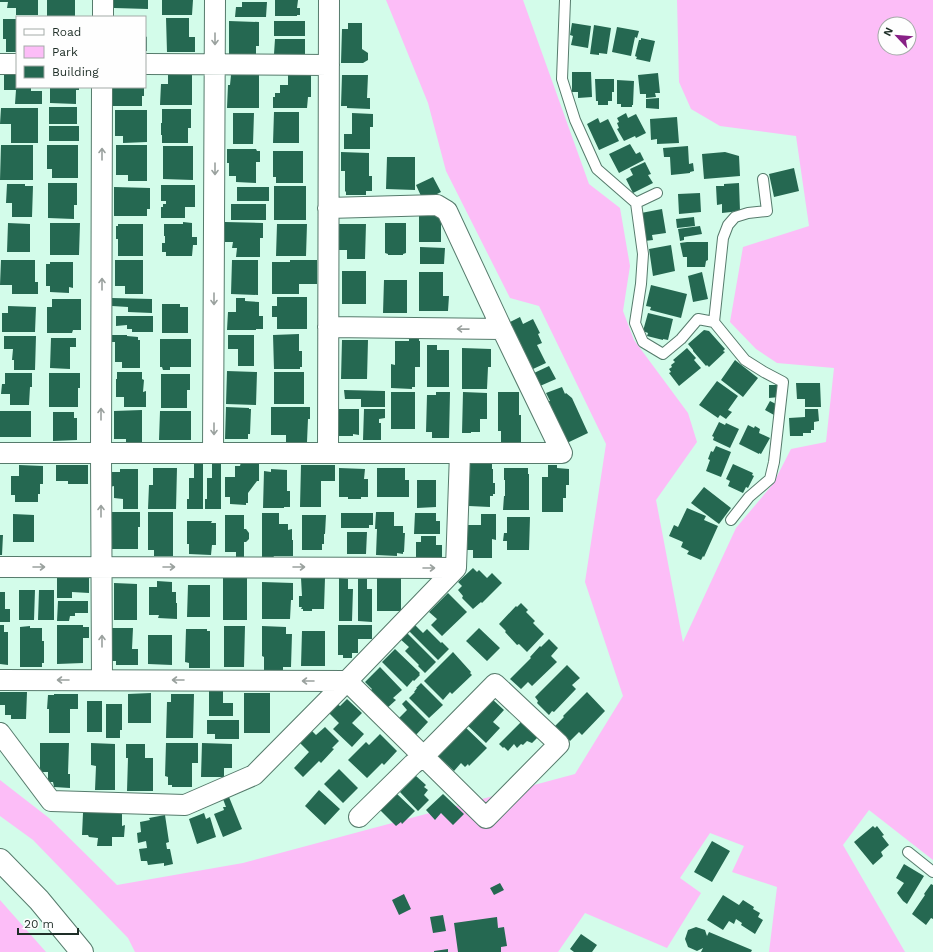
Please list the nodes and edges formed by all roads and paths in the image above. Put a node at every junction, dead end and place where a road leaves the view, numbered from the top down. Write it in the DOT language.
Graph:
graph roads {
  1 [pos="103,0"];
  2 [pos="215,0"];
  3 [pos="329,0"];
  4 [pos="565,0"];
  5 [pos="103,16"];
  6 [pos="0,64"];
  7 [pos="16,64"];
  8 [pos="146,64"];
  9 [pos="215,65"];
  10 [pos="329,65"];
  11 [pos="102,88"];
  12 [pos="763,179"];
  13 [pos="657,193"];
  14 [pos="636,203"];
  15 [pos="328,208"];
  16 [pos="714,322"];
  17 [pos="328,327"];
  18 [pos="502,329"];
  19 [pos="0,453"];
  20 [pos="101,453"];
  21 [pos="214,453"];
  22 [pos="328,453"];
  23 [pos="460,453"];
  24 [pos="731,520"];
  25 [pos="0,566"];
  26 [pos="102,567"];
  27 [pos="456,568"];
  28 [pos="0,680"];
  29 [pos="102,680"];
  30 [pos="347,681"];
  31 [pos="0,733"];
  32 [pos="424,756"];
  33 [pos="359,817"];
  34 [pos="908,852"];
  35 [pos="0,860"];
  36 [pos="933,872"];
  37 [pos="82,952"];
  1 -- 5 [label="street"];
  2 -- 9 [label="street, one-way"];
  3 -- 10 [label="street"];
  4 -- 14 [label="lane"];
  6 -- 7 [label="street"];
  8 -- 9 [label="street"];
  9 -- 10 [label="street"];
  9 -- 21 [label="street, one-way"];
  10 -- 15 [label="street"];
  20 -- 11 [label="street, one-way"];
  12 -- 16 [label="lane"];
  13 -- 14 [label="lane"];
  14 -- 16 [label="lane"];
  15 -- 17 [label="street"];
  15 -- 18 [label="street"];
  16 -- 24 [label="lane"];
  18 -- 17 [label="street, one-way"];
  17 -- 22 [label="street"];
  18 -- 23 [label="street"];
  19 -- 20 [label="street"];
  20 -- 21 [label="street"];
  26 -- 20 [label="street, one-way"];
  21 -- 22 [label="street"];
  22 -- 23 [label="street"];
  23 -- 27 [label="street"];
  25 -- 26 [label="street, one-way"];
  26 -- 27 [label="street, one-way"];
  29 -- 26 [label="street, one-way"];
  27 -- 30 [label="street"];
  29 -- 28 [label="street, one-way"];
  30 -- 29 [label="street, one-way"];
  30 -- 31 [label="street"];
  30 -- 32 [label="street"];
  32 -- 32 [label="street"];
  32 -- 33 [label="street"];
  34 -- 36 [label="lane"];
  35 -- 37 [label="street"];
}
